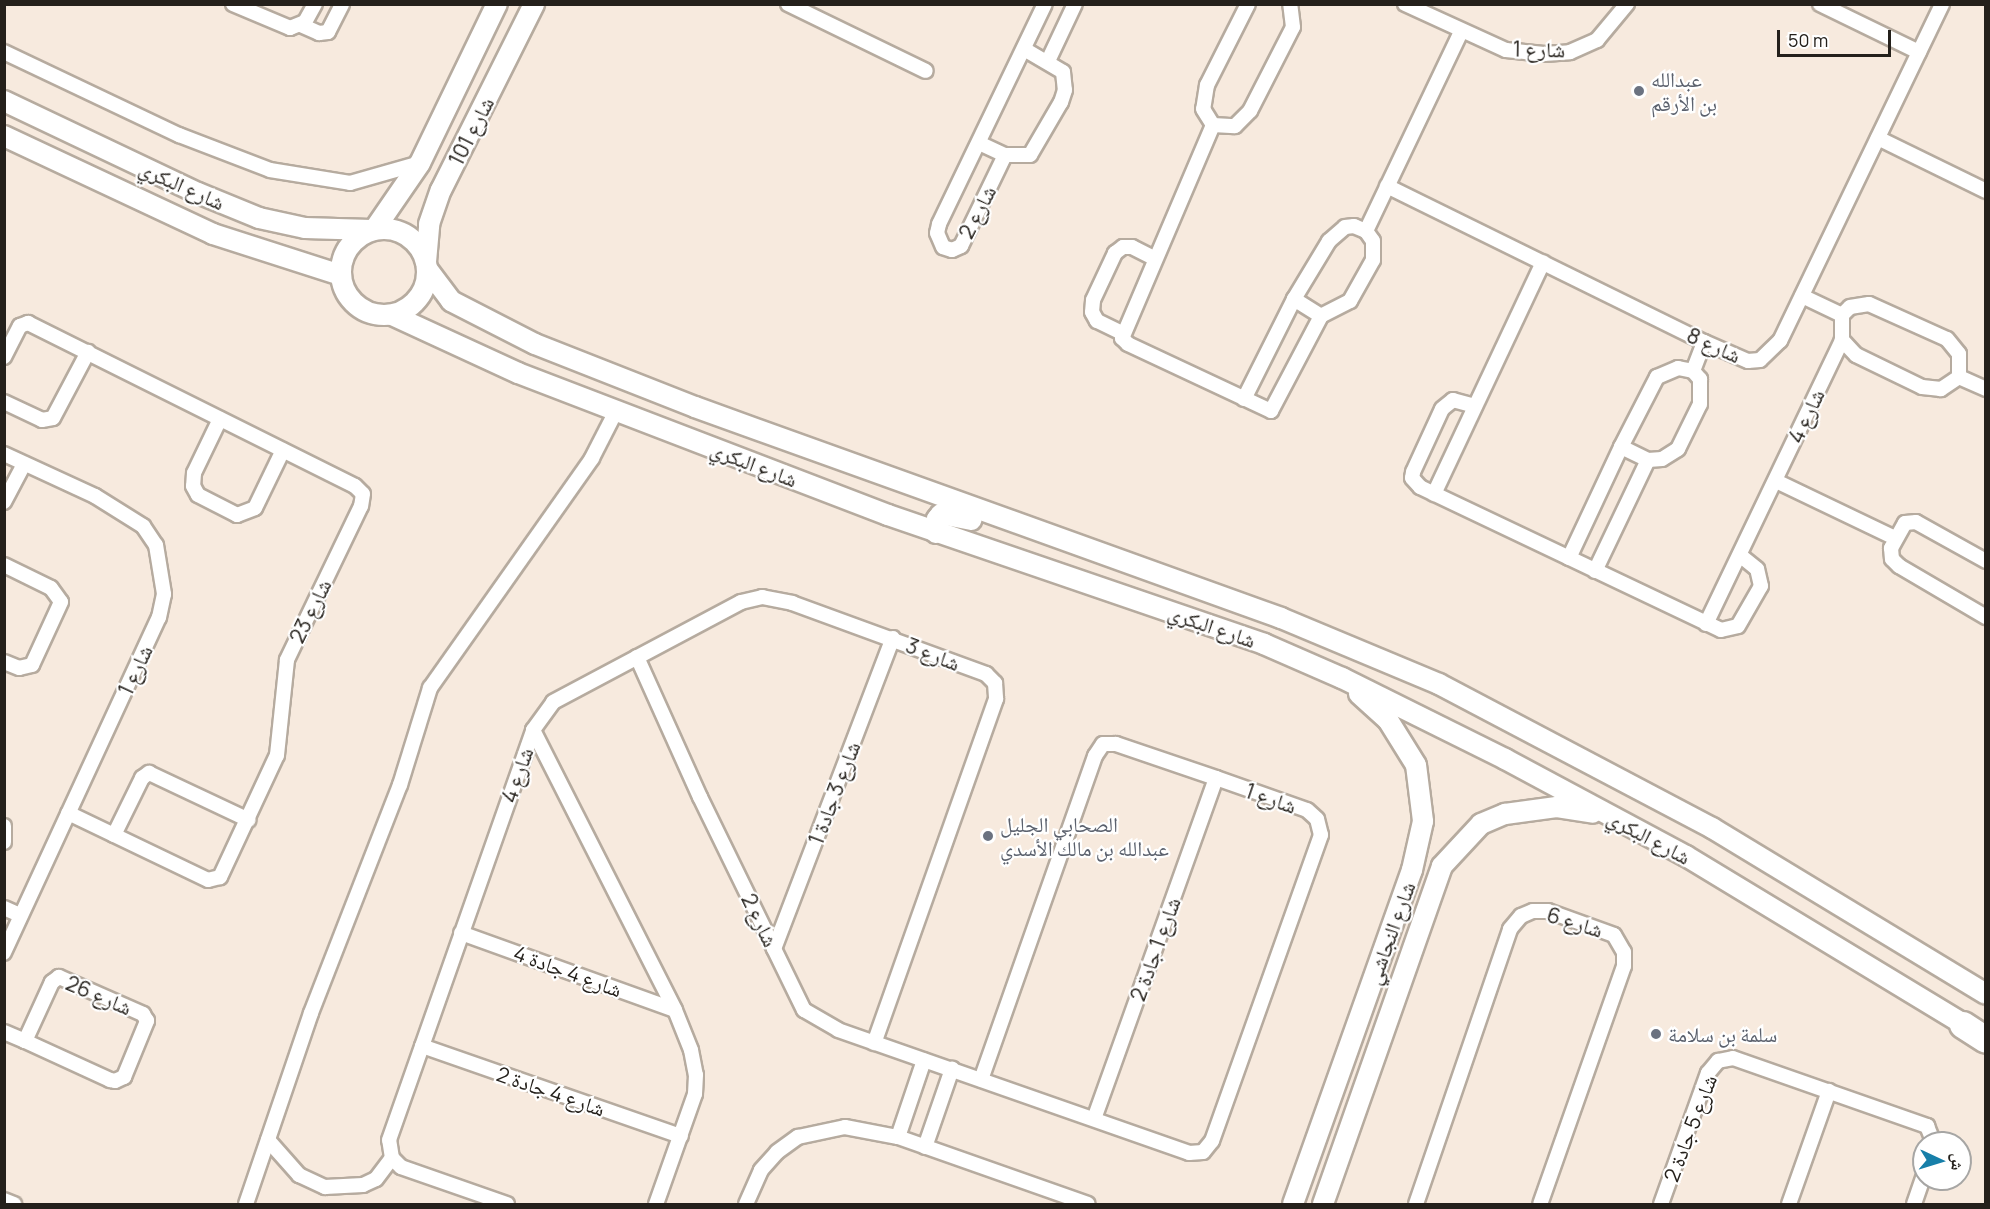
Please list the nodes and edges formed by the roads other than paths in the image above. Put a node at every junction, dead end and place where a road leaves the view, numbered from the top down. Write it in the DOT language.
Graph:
graph roads {
  1 [pos="233,4"];
  2 [pos="315,4"];
  3 [pos="342,4"];
  4 [pos="497,4"];
  5 [pos="534,4"];
  6 [pos="788,4"];
  7 [pos="1045,4"];
  8 [pos="1075,4"];
  9 [pos="1248,4"];
  10 [pos="1290,4"];
  11 [pos="1405,4"];
  12 [pos="1627,4"];
  13 [pos="1820,4"];
  14 [pos="1942,4"];
  15 [pos="301,25"];
  16 [pos="1461,32"];
  17 [pos="479,43"];
  18 [pos="1024,49"];
  19 [pos="4,52"];
  20 [pos="1919,52"];
  21 [pos="508,58"];
  22 [pos="1047,61"];
  23 [pos="926,71"];
  24 [pos="4,101"];
  25 [pos="1213,125"];
  26 [pos="4,136"];
  27 [pos="1878,138"];
  28 [pos="979,143"];
  29 [pos="1005,155"];
  30 [pos="420,163"];
  31 [pos="1388,186"];
  32 [pos="1986,191"];
  33 [pos="373,230"];
  34 [pos="1366,231"];
  35 [pos="1154,258"];
  36 [pos="1543,262"];
  37 [pos="427,266"];
  38 [pos="341,275"];
  39 [pos="1802,296"];
  40 [pos="1294,299"];
  41 [pos="392,315"];
  42 [pos="1842,315"];
  43 [pos="1321,316"];
  44 [pos="1122,333"];
  45 [pos="1842,340"];
  46 [pos="1704,342"];
  47 [pos="87,352"];
  48 [pos="4,357"];
  49 [pos="1693,371"];
  50 [pos="1959,377"];
  51 [pos="1986,389"];
  52 [pos="1244,399"];
  53 [pos="4,402"];
  54 [pos="1474,406"];
  55 [pos="616,411"];
  56 [pos="220,419"];
  57 [pos="1621,447"];
  58 [pos="283,450"];
  59 [pos="4,454"];
  60 [pos="1648,460"];
  61 [pos="24,464"];
  62 [pos="1776,481"];
  63 [pos="1434,494"];
  64 [pos="4,502"];
  65 [pos="936,533"];
  66 [pos="1895,538"];
  67 [pos="1081,549"];
  68 [pos="1740,555"];
  69 [pos="1569,558"];
  70 [pos="1986,561"];
  71 [pos="4,565"];
  72 [pos="1595,571"];
  73 [pos="1985,616"];
  74 [pos="1706,624"];
  75 [pos="893,638"];
  76 [pos="637,657"];
  77 [pos="4,662"];
  78 [pos="1342,678"];
  79 [pos="533,730"];
  80 [pos="1216,778"];
  81 [pos="68,813"];
  82 [pos="1616,819"];
  83 [pos="249,820"];
  84 [pos="4,826"];
  85 [pos="114,835"];
  86 [pos="4,842"];
  87 [pos="4,908"];
  88 [pos="20,915"];
  89 [pos="461,933"];
  90 [pos="774,948"];
  91 [pos="4,953"];
  92 [pos="1986,994"];
  93 [pos="675,1010"];
  94 [pos="1974,1023"];
  95 [pos="4,1032"];
  96 [pos="1352,1038"];
  97 [pos="1986,1038"];
  98 [pos="25,1041"];
  99 [pos="874,1043"];
  100 [pos="422,1046"];
  101 [pos="1377,1048"];
  102 [pos="924,1060"];
  103 [pos="952,1069"];
  104 [pos="981,1079"];
  105 [pos="1829,1091"];
  106 [pos="1094,1119"];
  107 [pos="1929,1131"];
  108 [pos="681,1136"];
  109 [pos="898,1137"];
  110 [pos="268,1140"];
  111 [pos="925,1147"];
  112 [pos="392,1158"];
  113 [pos="5,1201"];
  114 [pos="14,1204"];
  115 [pos="246,1204"];
  116 [pos="507,1204"];
  117 [pos="656,1204"];
  118 [pos="746,1204"];
  119 [pos="1088,1204"];
  120 [pos="1293,1204"];
  121 [pos="1323,1204"];
  122 [pos="1416,1204"];
  123 [pos="1540,1204"];
  124 [pos="1661,1204"];
  125 [pos="1789,1204"];
  1 -- 15 [label="street"];
  2 -- 15 [label="street"];
  3 -- 15 [label="street"];
  4 -- 17 [label="main road, شارع 101"];
  5 -- 21 [label="main road, شارع 101"];
  6 -- 23 [label="street"];
  7 -- 18 [label="street, شارع 2"];
  8 -- 22 [label="street"];
  9 -- 25 [label="street"];
  10 -- 25 [label="street"];
  11 -- 16 [label="street, شارع 1"];
  12 -- 16 [label="street, شارع 1"];
  13 -- 20 [label="street"];
  14 -- 20 [label="street, شارع 8"];
  16 -- 31 [label="street"];
  17 -- 21 [label="main road"];
  17 -- 30 [label="main road, شارع 101"];
  18 -- 22 [label="street"];
  18 -- 28 [label="street, شارع 2"];
  19 -- 30 [label="street"];
  20 -- 27 [label="street, شارع 8"];
  21 -- 37 [label="main road, شارع 101"];
  22 -- 29 [label="street"];
  24 -- 33 [label="main road, شارع البكري"];
  25 -- 35 [label="street"];
  26 -- 38 [label="main road, شارع البكري"];
  27 -- 32 [label="street"];
  27 -- 39 [label="street, شارع 8"];
  28 -- 29 [label="street"];
  28 -- 29 [label="street, شارع 2"];
  30 -- 33 [label="main road, شارع 101"];
  31 -- 34 [label="street"];
  31 -- 36 [label="street, شارع 8"];
  33 -- 37 [label="main road"];
  33 -- 38 [label="main road"];
  34 -- 40 [label="street"];
  34 -- 43 [label="street"];
  35 -- 44 [label="street"];
  35 -- 44 [label="street"];
  36 -- 46 [label="street, شارع 8"];
  36 -- 54 [label="street"];
  37 -- 41 [label="main road"];
  37 -- 67 [label="main road, شارع البكري"];
  38 -- 41 [label="main road"];
  39 -- 42 [label="street"];
  39 -- 46 [label="street, شارع 8"];
  40 -- 43 [label="street"];
  40 -- 52 [label="street"];
  41 -- 55 [label="main road, شارع البكري"];
  42 -- 45 [label="street, شارع 4"];
  42 -- 50 [label="street"];
  43 -- 52 [label="street"];
  44 -- 52 [label="street"];
  45 -- 50 [label="street"];
  45 -- 62 [label="street, شارع 4"];
  46 -- 49 [label="street"];
  47 -- 48 [label="street, شارع 23"];
  47 -- 53 [label="street"];
  47 -- 56 [label="street, شارع 23"];
  49 -- 57 [label="street"];
  49 -- 60 [label="street"];
  50 -- 51 [label="street"];
  54 -- 63 [label="street"];
  54 -- 63 [label="street"];
  55 -- 65 [label="main road, شارع البكري"];
  55 -- 110 [label="street"];
  56 -- 58 [label="street, شارع 23"];
  56 -- 58 [label="street"];
  57 -- 60 [label="street"];
  57 -- 69 [label="street"];
  58 -- 83 [label="street, شارع 23"];
  59 -- 61 [label="street, شارع 1"];
  60 -- 72 [label="street"];
  61 -- 64 [label="street"];
  61 -- 81 [label="street, شارع 1"];
  62 -- 66 [label="street"];
  62 -- 68 [label="street, شارع 4"];
  63 -- 69 [label="street"];
  65 -- 67 [label="main road"];
  65 -- 78 [label="main road, شارع البكري"];
  66 -- 70 [label="street"];
  66 -- 73 [label="street"];
  67 -- 92 [label="main road, شارع البكري"];
  68 -- 74 [label="street, شارع 4"];
  68 -- 74 [label="street"];
  69 -- 72 [label="street"];
  71 -- 77 [label="street"];
  72 -- 74 [label="street"];
  75 -- 76 [label="street, شارع 3"];
  75 -- 90 [label="street, شارع 3 جادة 1"];
  75 -- 99 [label="street, شارع 3"];
  76 -- 79 [label="street, شارع 3"];
  76 -- 90 [label="street, شارع 2"];
  78 -- 82 [label="main road, شارع البكري"];
  78 -- 96 [label="main road, شارع النجاشي"];
  79 -- 89 [label="street, شارع 4"];
  79 -- 93 [label="street, شارع 4"];
  80 -- 104 [label="street, شارع 1"];
  80 -- 106 [label="street, شارع 1 جادة 2"];
  80 -- 106 [label="street, شارع 1"];
  81 -- 85 [label="street, شارع 23"];
  81 -- 88 [label="street, شارع 1"];
  82 -- 94 [label="main road, شارع البكري"];
  82 -- 101 [label="main road, شارع النجاشي"];
  83 -- 85 [label="street, شارع 23"];
  83 -- 85 [label="street"];
  84 -- 86 [label="street"];
  87 -- 88 [label="street"];
  88 -- 91 [label="street, شارع 1"];
  89 -- 93 [label="street, شارع 4 جادة 4"];
  89 -- 100 [label="street, شارع 4"];
  90 -- 99 [label="street, شارع 2"];
  93 -- 108 [label="street, شارع 4"];
  94 -- 97 [label="highway"];
  95 -- 98 [label="street, شارع 26"];
  96 -- 101 [label="main road"];
  96 -- 120 [label="main road, شارع النجاشي"];
  98 -- 98 [label="street, شارع 26"];
  99 -- 102 [label="street, شارع 2"];
  100 -- 108 [label="street, شارع 4 جادة 2"];
  100 -- 112 [label="street, شارع 4"];
  101 -- 121 [label="main road, شارع النجاشي"];
  102 -- 103 [label="street, شارع 2"];
  102 -- 109 [label="street"];
  103 -- 104 [label="street, شارع 2"];
  103 -- 111 [label="street"];
  104 -- 106 [label="street, شارع 1"];
  105 -- 107 [label="street, شارع 5 جادة 2"];
  105 -- 124 [label="street, شارع 5 جادة 2"];
  105 -- 125 [label="street"];
  108 -- 117 [label="street, شارع 4"];
  109 -- 111 [label="street"];
  109 -- 118 [label="street"];
  110 -- 112 [label="street"];
  110 -- 115 [label="street"];
  111 -- 119 [label="street"];
  112 -- 116 [label="street"];
  113 -- 114 [label="street"];
  122 -- 123 [label="street, شارع 6"];
}
